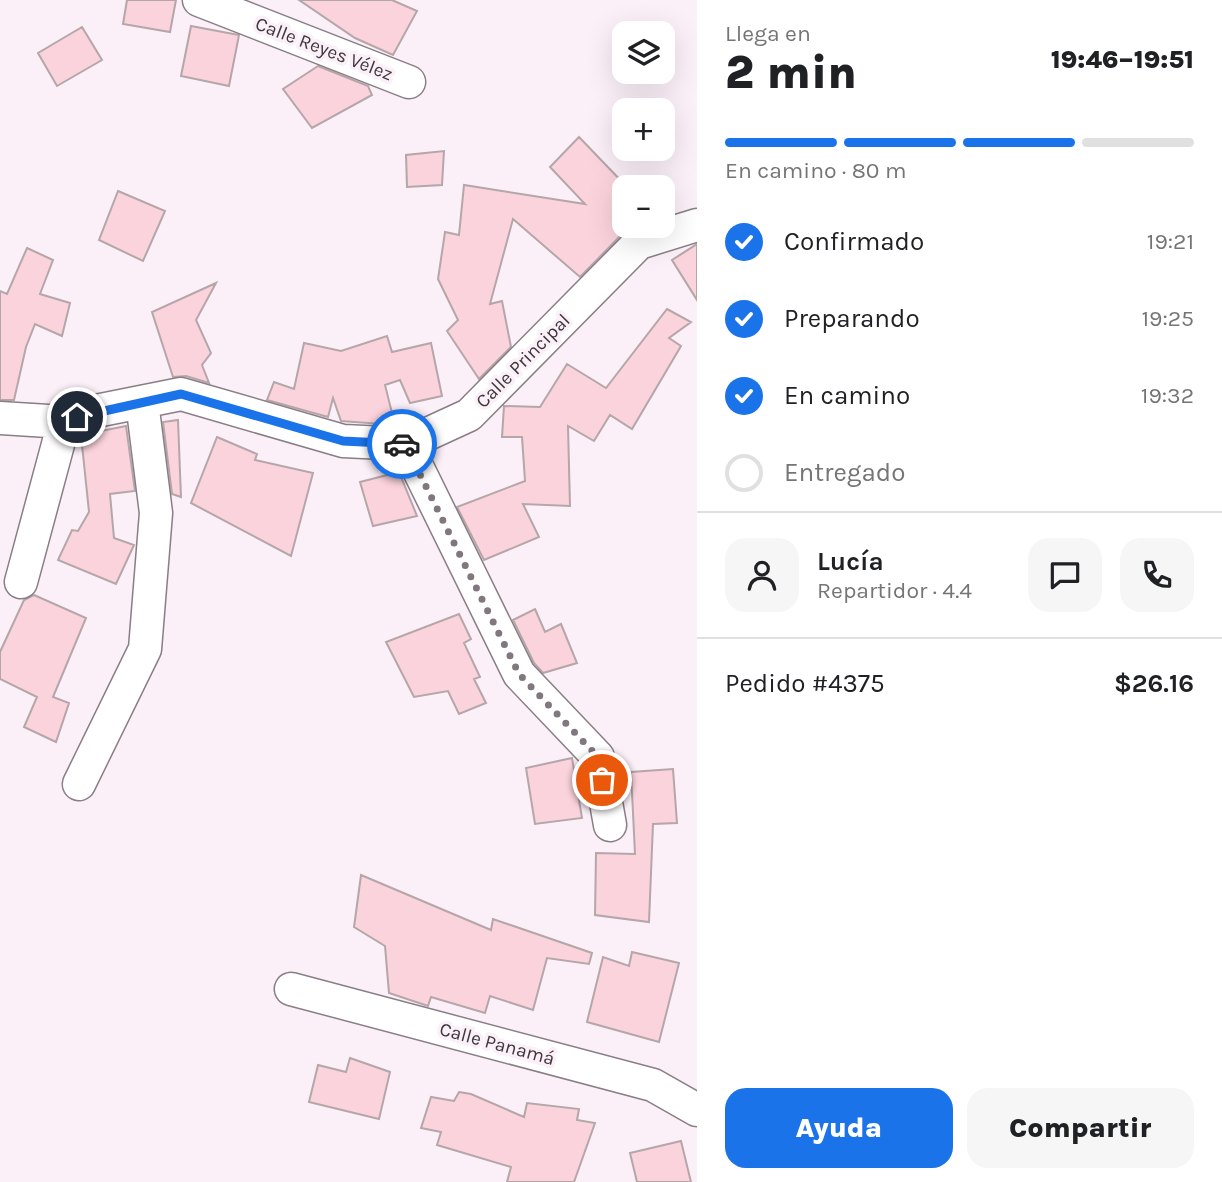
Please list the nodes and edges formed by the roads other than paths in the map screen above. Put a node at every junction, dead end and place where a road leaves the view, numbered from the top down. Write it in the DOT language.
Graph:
graph roads {
  1 [pos="199,0"];
  2 [pos="409,82"];
  3 [pos="697,225"];
  4 [pos="142,402"];
  5 [pos="0,418"];
  6 [pos="64,422"];
  7 [pos="405,444"];
  8 [pos="21,582"];
  9 [pos="79,784"];
  10 [pos="610,825"];
  11 [pos="291,989"];
  12 [pos="697,1110"];
  1 -- 2 [label="street, Calle Reyes Vélez"];
  3 -- 7 [label="street, Calle Principal"];
  4 -- 6 [label="street, Calle Principal"];
  4 -- 7 [label="street, Calle Principal"];
  4 -- 9 [label="street"];
  5 -- 6 [label="street, Calle Principal"];
  6 -- 8 [label="street"];
  7 -- 10 [label="street"];
  11 -- 12 [label="street, Calle Panamá"];
}
